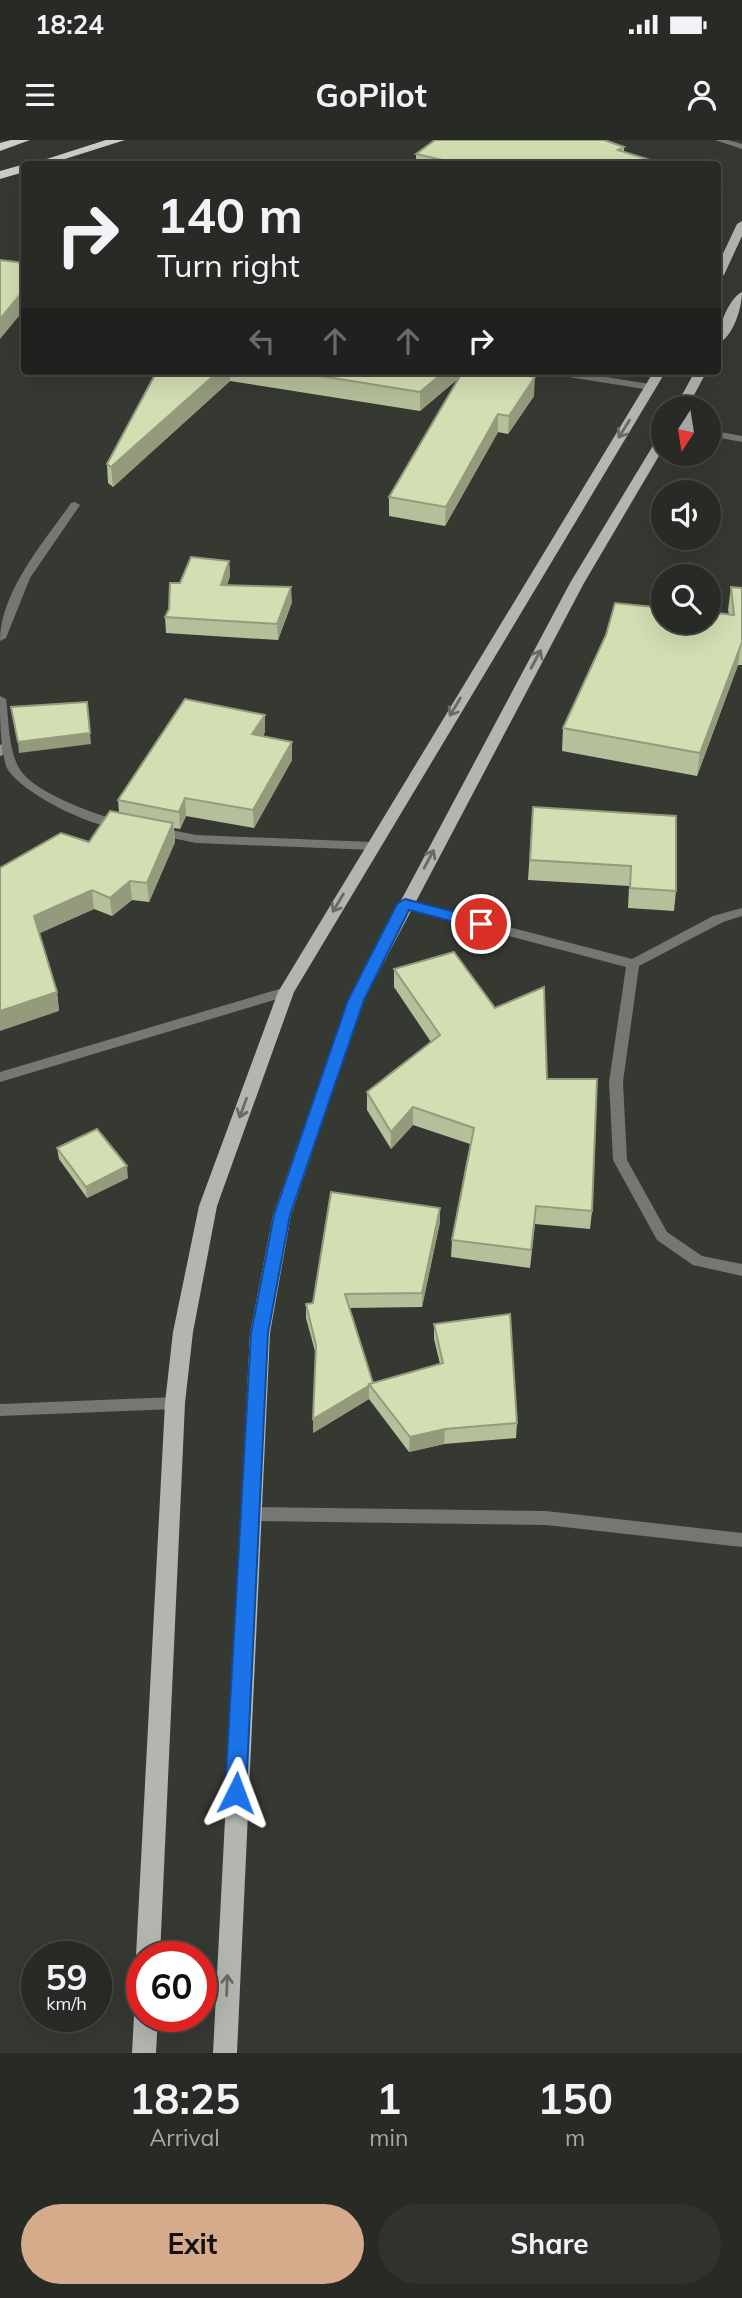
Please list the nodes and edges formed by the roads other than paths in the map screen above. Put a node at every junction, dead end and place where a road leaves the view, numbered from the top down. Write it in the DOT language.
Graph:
graph roads {
  1 [pos="24,140"];
  2 [pos="118,140"];
  3 [pos="350,140"];
  4 [pos="358,140"];
  5 [pos="719,140"];
  6 [pos="0,147"];
  7 [pos="742,147"];
  8 [pos="47,161"];
  9 [pos="21,169"];
  10 [pos="0,175"];
  11 [pos="742,224"];
  12 [pos="721,269"];
  13 [pos="742,295"];
  14 [pos="721,334"];
  15 [pos="575,375"];
  16 [pos="658,375"];
  17 [pos="699,375"];
  18 [pos="650,387"];
  19 [pos="687,396"];
  20 [pos="721,435"];
  21 [pos="742,439"];
  22 [pos="651,459"];
  23 [pos="75,505"];
  24 [pos="0,638"];
  25 [pos="0,699"];
  26 [pos="372,846"];
  27 [pos="405,904"];
  28 [pos="742,912"];
  29 [pos="633,964"];
  30 [pos="285,992"];
  31 [pos="0,1077"];
  32 [pos="742,1270"];
  33 [pos="175,1403"];
  34 [pos="0,1410"];
  35 [pos="249,1514"];
  36 [pos="742,1540"];
  37 [pos="149,1941"];
  38 [pos="145,2032"];
  39 [pos="144,2053"];
  40 [pos="225,2053"];
  1 -- 6 [label="highway"];
  2 -- 8 [label="highway"];
  3 -- 4 [label="street"];
  5 -- 7 [label="street"];
  9 -- 10 [label="highway"];
  11 -- 12 [label="main road"];
  13 -- 14 [label="main road"];
  15 -- 18 [label="street"];
  16 -- 18 [label="main road"];
  17 -- 19 [label="main road"];
  18 -- 26 [label="main road, one-way"];
  20 -- 21 [label="street"];
  27 -- 22 [label="main road, one-way"];
  23 -- 24 [label="street"];
  25 -- 26 [label="street"];
  26 -- 30 [label="main road, one-way"];
  27 -- 29 [label="street"];
  27 -- 35 [label="main road"];
  28 -- 29 [label="street"];
  29 -- 32 [label="street"];
  30 -- 31 [label="street"];
  30 -- 33 [label="main road, one-way"];
  33 -- 34 [label="street"];
  33 -- 37 [label="main road"];
  35 -- 36 [label="street"];
  40 -- 35 [label="main road, one-way"];
  38 -- 39 [label="main road"];
}
